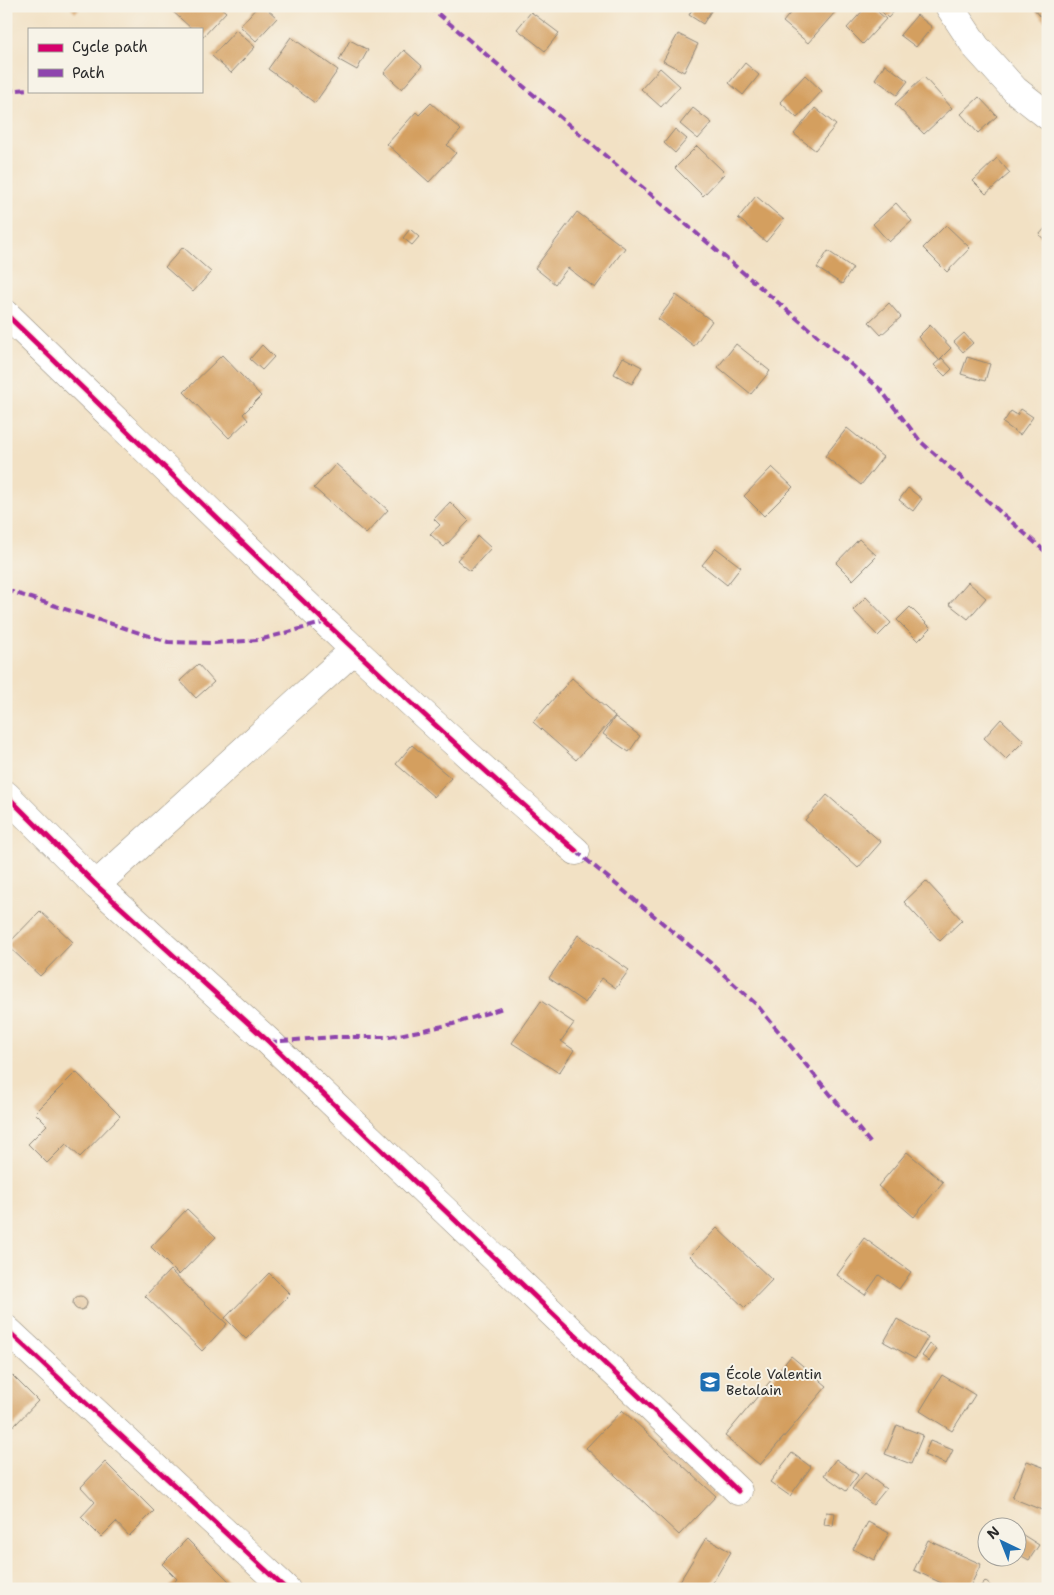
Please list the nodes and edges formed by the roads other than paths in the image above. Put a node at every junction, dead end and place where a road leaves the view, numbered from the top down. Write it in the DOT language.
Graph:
graph roads {
  1 [pos="949,6"];
  2 [pos="1048,116"];
  3 [pos="6,314"];
  4 [pos="355,649"];
  5 [pos="6,795"];
  6 [pos="576,851"];
  7 [pos="96,885"];
  8 [pos="6,1329"];
  9 [pos="738,1491"];
  10 [pos="286,1589"];
  1 -- 2 [label="street"];
  3 -- 4 [label="street"];
  4 -- 6 [label="street"];
  4 -- 7 [label="street"];
  5 -- 7 [label="street"];
  7 -- 9 [label="street"];
  8 -- 10 [label="street"];
}
